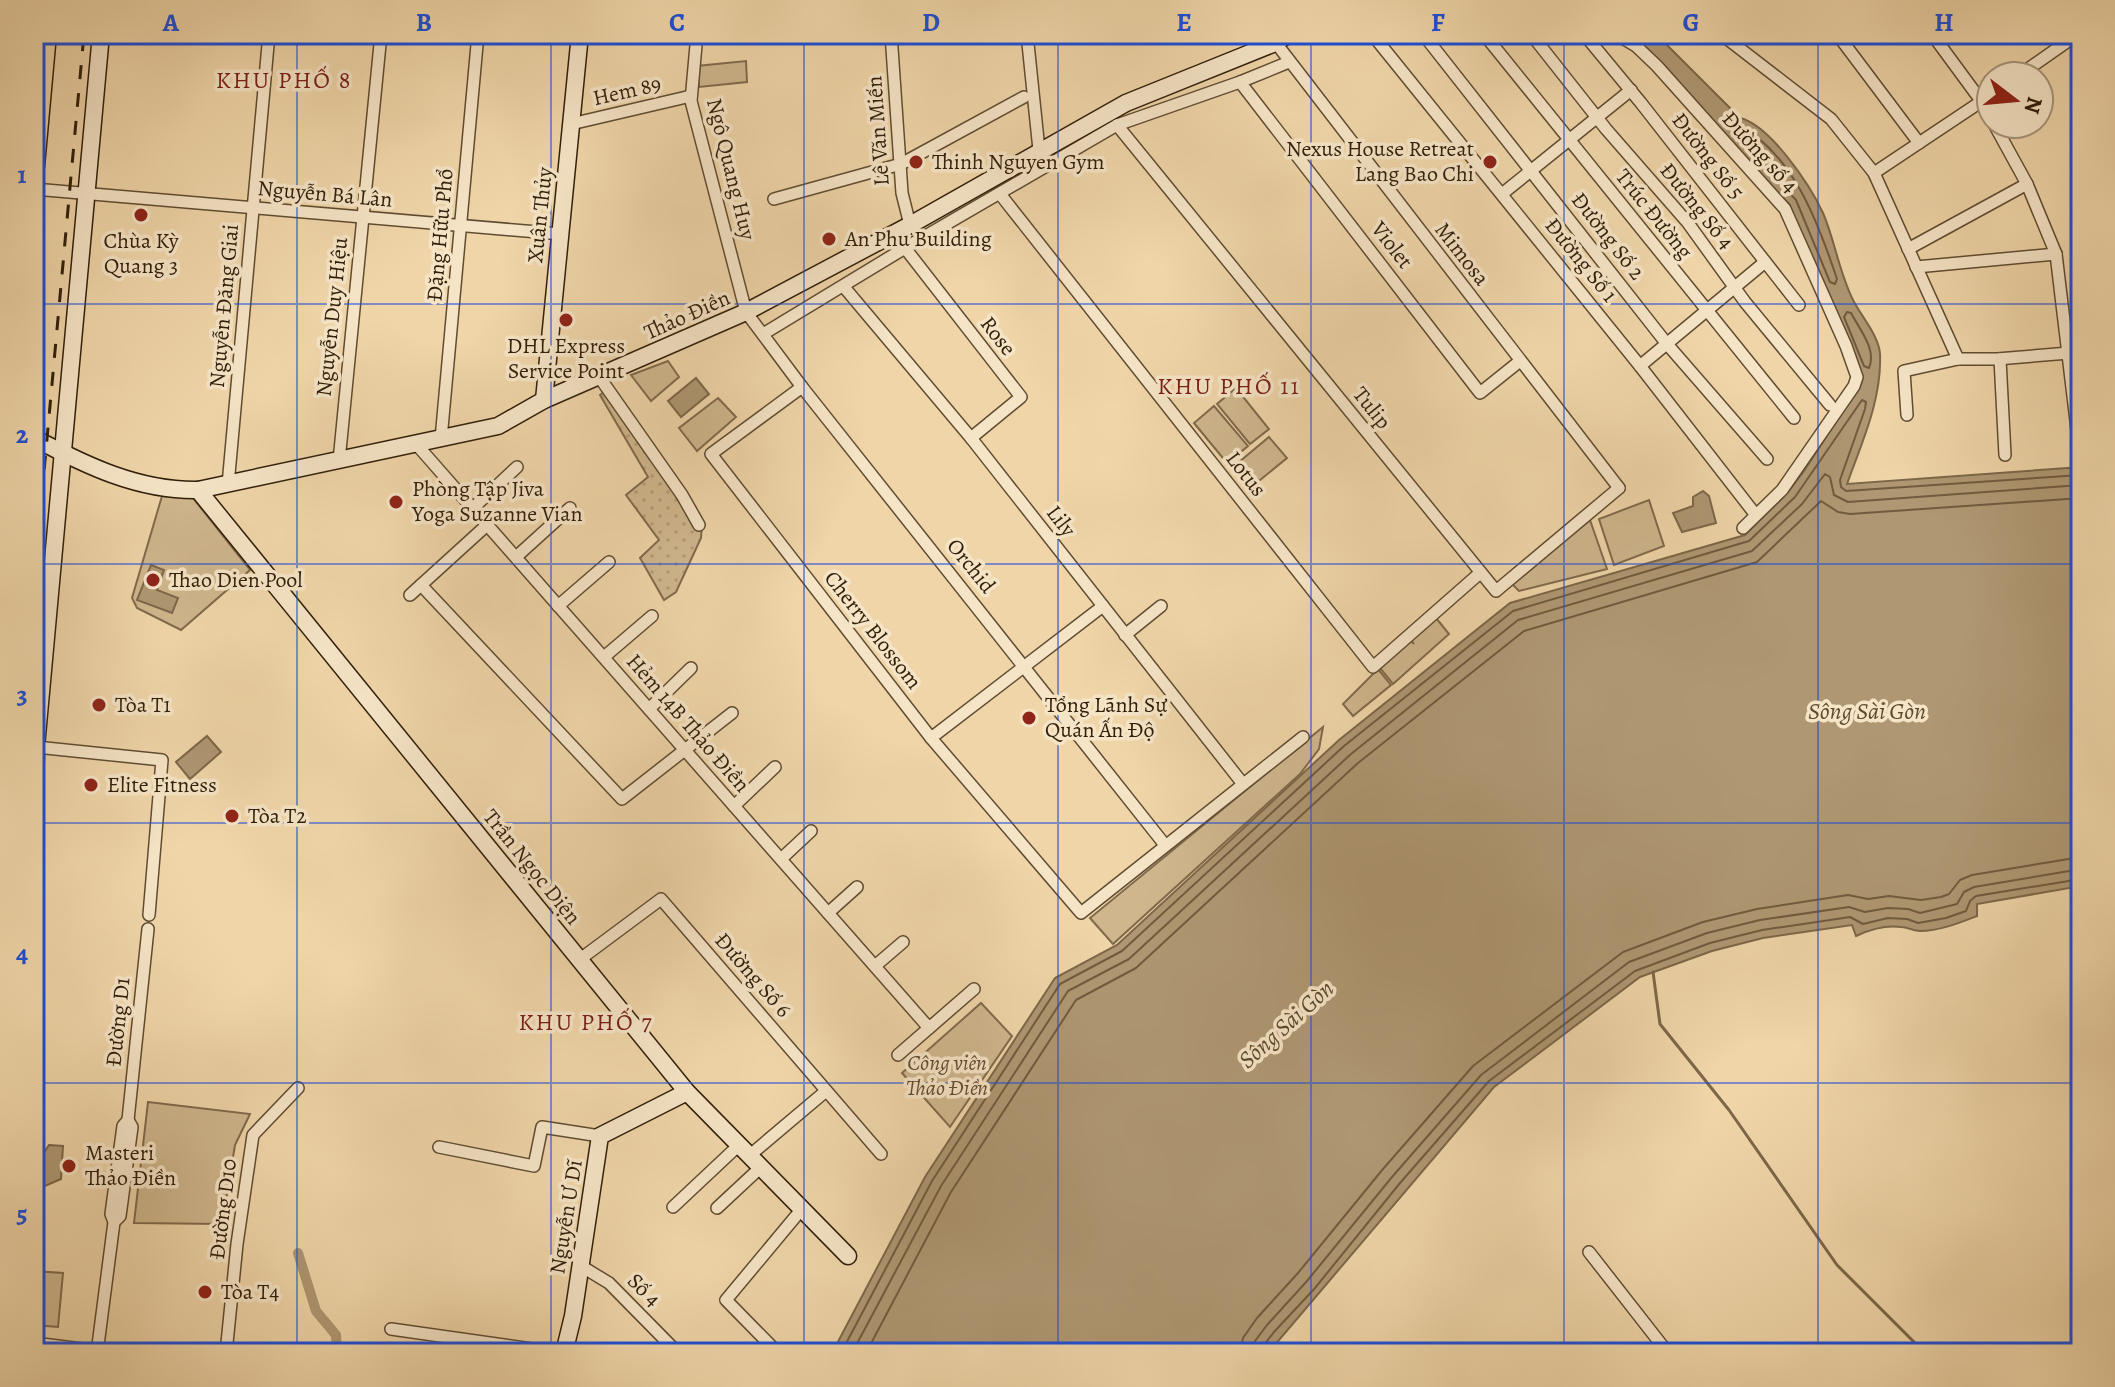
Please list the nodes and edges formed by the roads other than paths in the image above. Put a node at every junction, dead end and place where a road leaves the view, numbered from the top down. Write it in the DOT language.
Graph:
graph roads {
  1 [pos="46,34"];
  2 [pos="101,34"];
  3 [pos="261,34"];
  4 [pos="269,34"];
  5 [pos="381,34"];
  6 [pos="478,34"];
  7 [pos="580,34"];
  8 [pos="697,34"];
  9 [pos="891,34"];
  10 [pos="1027,34"];
  11 [pos="1372,34"];
  12 [pos="1423,34"];
  13 [pos="1484,34"];
  14 [pos="1531,34"];
  15 [pos="1584,34"];
  16 [pos="1616,34"];
  17 [pos="1721,34"];
  18 [pos="1837,34"];
  19 [pos="1932,34"];
  20 [pos="2078,34"];
  21 [pos="1278,37"];
  22 [pos="2041,60"];
  23 [pos="1289,62"];
  24 [pos="1240,82"];
  25 [pos="1975,84"];
  26 [pos="1631,90"];
  27 [pos="691,96"];
  28 [pos="1024,97"];
  29 [pos="1975,106"];
  30 [pos="1597,117"];
  31 [pos="571,124"];
  32 [pos="1117,125"];
  33 [pos="1569,140"];
  34 [pos="2003,140"];
  35 [pos="1919,143"];
  36 [pos="1039,150"];
  37 [pos="901,164"];
  38 [pos="34,166"];
  39 [pos="1531,171"];
  40 [pos="1874,173"];
  41 [pos="2027,184"];
  42 [pos="34,189"];
  43 [pos="87,193"];
  44 [pos="1000,194"];
  45 [pos="1502,194"];
  46 [pos="774,199"];
  47 [pos="253,208"];
  48 [pos="363,217"];
  49 [pos="461,225"];
  50 [pos="910,225"];
  51 [pos="561,234"];
  52 [pos="905,248"];
  53 [pos="1908,249"];
  54 [pos="2056,254"];
  55 [pos="1765,262"];
  56 [pos="1916,267"];
  57 [pos="844,287"];
  58 [pos="1735,288"];
  59 [pos="1799,305"];
  60 [pos="746,312"];
  61 [pos="1707,312"];
  62 [pos="763,334"];
  63 [pos="1667,344"];
  64 [pos="2081,352"];
  65 [pos="2067,353"];
  66 [pos="1958,359"];
  67 [pos="2000,359"];
  68 [pos="1520,361"];
  69 [pos="1640,366"];
  70 [pos="600,378"];
  71 [pos="802,387"];
  72 [pos="544,400"];
  73 [pos="1834,410"];
  74 [pos="1907,415"];
  75 [pos="1794,418"];
  76 [pos="34,438"];
  77 [pos="971,438"];
  78 [pos="2078,438"];
  79 [pos="441,439"];
  80 [pos="417,445"];
  81 [pos="34,451"];
  82 [pos="63,453"];
  83 [pos="2005,455"];
  84 [pos="1767,459"];
  85 [pos="339,461"];
  86 [pos="517,467"];
  87 [pos="228,485"];
  88 [pos="198,490"];
  89 [pos="473,508"];
  90 [pos="570,508"];
  91 [pos="1755,514"];
  92 [pos="487,525"];
  93 [pos="699,525"];
  94 [pos="1743,528"];
  95 [pos="516,557"];
  96 [pos="609,562"];
  97 [pos="1480,573"];
  98 [pos="421,585"];
  99 [pos="410,595"];
  100 [pos="558,606"];
  101 [pos="1103,606"];
  102 [pos="1161,606"];
  103 [pos="652,616"];
  104 [pos="1125,635"];
  105 [pos="604,657"];
  106 [pos="1025,666"];
  107 [pos="691,668"];
  108 [pos="649,709"];
  109 [pos="732,713"];
  110 [pos="1303,737"];
  111 [pos="931,738"];
  112 [pos="36,747"];
  113 [pos="685,750"];
  114 [pos="775,767"];
  115 [pos="1243,784"];
  116 [pos="734,806"];
  117 [pos="34,825"];
  118 [pos="811,831"];
  119 [pos="1165,845"];
  120 [pos="781,859"];
  121 [pos="857,887"];
  122 [pos="828,913"];
  123 [pos="149,915"];
  124 [pos="148,929"];
  125 [pos="903,942"];
  126 [pos="579,960"];
  127 [pos="875,966"];
  128 [pos="974,989"];
  129 [pos="929,1028"];
  130 [pos="898,1055"];
  131 [pos="298,1088"];
  132 [pos="826,1091"];
  133 [pos="687,1092"];
  134 [pos="600,1136"];
  135 [pos="439,1147"];
  136 [pos="881,1154"];
  137 [pos="749,1156"];
  138 [pos="673,1207"];
  139 [pos="717,1208"];
  140 [pos="801,1210"];
  141 [pos="1589,1252"];
  142 [pos="848,1256"];
  143 [pos="581,1266"];
  144 [pos="391,1329"];
  145 [pos="34,1344"];
  146 [pos="674,1349"];
  147 [pos="98,1352"];
  148 [pos="777,1352"];
  149 [pos="226,1353"];
  150 [pos="562,1353"];
  151 [pos="1668,1353"];
  1 -- 38 [label="highway"];
  2 -- 43 [label="main road"];
  3 -- 4 [label="street"];
  4 -- 47 [label="street, Nguyễn Đăng Giai"];
  5 -- 48 [label="street, Nguyễn Duy Hiệu"];
  6 -- 49 [label="street, Đặng Hữu Phổ"];
  7 -- 31 [label="main road, Xuân Thủy"];
  8 -- 27 [label="street, Ngô Quang Huy"];
  9 -- 37 [label="street, Lê Văn Miến"];
  10 -- 36 [label="street"];
  11 -- 45 [label="street, Đường Số 1"];
  12 -- 39 [label="street, Đường Số 2"];
  13 -- 33 [label="street, Trúc Đường"];
  14 -- 30 [label="street, Đường Số 4"];
  15 -- 26 [label="street, Đường Số 5"];
  16 -- 73 [label="street, Đường số 4"];
  17 -- 40 [label="street"];
  18 -- 35 [label="street"];
  19 -- 25 [label="street"];
  20 -- 22 [label="street"];
  21 -- 23 [label="street, Mimosa"];
  21 -- 36 [label="main road, Thảo Điền"];
  23 -- 24 [label="street"];
  23 -- 68 [label="street, Mimosa"];
  24 -- 32 [label="street"];
  24 -- 68 [label="street, Violet"];
  26 -- 30 [label="street"];
  26 -- 55 [label="street, Đường Số 5"];
  27 -- 31 [label="street, Hem 89"];
  27 -- 60 [label="street, Ngô Quang Huy"];
  28 -- 37 [label="street"];
  29 -- 35 [label="street"];
  30 -- 33 [label="street"];
  30 -- 58 [label="street, Đường Số 4"];
  31 -- 51 [label="main road, Xuân Thủy"];
  32 -- 44 [label="street"];
  32 -- 97 [label="street, Tulip"];
  33 -- 39 [label="street"];
  33 -- 61 [label="street, Trúc Đường"];
  34 -- 41 [label="street"];
  35 -- 40 [label="street"];
  36 -- 50 [label="main road, Thảo Điền"];
  37 -- 46 [label="street"];
  37 -- 50 [label="street, Lê Văn Miến"];
  39 -- 45 [label="street"];
  39 -- 63 [label="street, Đường Số 2"];
  40 -- 53 [label="street"];
  41 -- 53 [label="street"];
  41 -- 54 [label="street"];
  42 -- 43 [label="street, Nguyễn Bá Lân"];
  43 -- 47 [label="street, Nguyễn Bá Lân"];
  43 -- 82 [label="main road"];
  44 -- 52 [label="street"];
  44 -- 97 [label="street, Lotus"];
  45 -- 69 [label="street, Đường Số 1"];
  47 -- 48 [label="street, Nguyễn Bá Lân"];
  47 -- 87 [label="street, Nguyễn Đăng Giai"];
  48 -- 49 [label="street, Nguyễn Bá Lân"];
  48 -- 85 [label="street, Nguyễn Duy Hiệu"];
  49 -- 51 [label="street, Nguyễn Bá Lân"];
  49 -- 79 [label="street, Đặng Hữu Phổ"];
  50 -- 60 [label="main road, Thảo Điền"];
  51 -- 72 [label="main road, Xuân Thủy"];
  52 -- 57 [label="street"];
  52 -- 77 [label="street, Rose"];
  53 -- 56 [label="street"];
  54 -- 56 [label="street"];
  54 -- 65 [label="street"];
  55 -- 58 [label="street"];
  55 -- 59 [label="street, Đường Số 5"];
  56 -- 66 [label="street"];
  57 -- 62 [label="street"];
  57 -- 77 [label="street, Lily"];
  58 -- 61 [label="street"];
  58 -- 73 [label="street, Đường Số 4"];
  60 -- 62 [label="street, Orchid"];
  60 -- 70 [label="main road, Thảo Điền"];
  61 -- 63 [label="street"];
  61 -- 75 [label="street, Trúc Đường"];
  62 -- 71 [label="street, Orchid"];
  63 -- 69 [label="street"];
  63 -- 84 [label="street, Đường Số 2"];
  64 -- 65 [label="street"];
  65 -- 67 [label="street"];
  65 -- 78 [label="street"];
  66 -- 67 [label="street"];
  66 -- 74 [label="street"];
  67 -- 83 [label="street"];
  68 -- 97 [label="street, Mimosa"];
  69 -- 91 [label="street, Đường Số 1"];
  70 -- 72 [label="main road, Thảo Điền"];
  70 -- 93 [label="street"];
  71 -- 106 [label="street, Orchid"];
  71 -- 111 [label="street, Cherry Blossom"];
  72 -- 79 [label="main road, Thảo Điền"];
  73 -- 91 [label="street"];
  76 -- 82 [label="main road, Thảo Điền"];
  77 -- 101 [label="street, Lily"];
  79 -- 80 [label="main road, Thảo Điền"];
  80 -- 85 [label="main road, Thảo Điền"];
  80 -- 89 [label="street, Hẻm 14B Thảo Điền"];
  81 -- 82 [label="main road, Thảo Điền"];
  82 -- 88 [label="main road, Thảo Điền"];
  82 -- 112 [label="main road"];
  85 -- 87 [label="main road, Thảo Điền"];
  86 -- 89 [label="street"];
  87 -- 88 [label="main road, Thảo Điền"];
  88 -- 126 [label="main road, Trần Ngọc Diện"];
  89 -- 92 [label="street, Hẻm 14B Thảo Điền"];
  90 -- 95 [label="street"];
  91 -- 94 [label="street"];
  92 -- 95 [label="street, Hẻm 14B Thảo Điền"];
  92 -- 98 [label="street"];
  95 -- 100 [label="street, Hẻm 14B Thảo Điền"];
  96 -- 100 [label="street"];
  98 -- 99 [label="street"];
  98 -- 113 [label="street"];
  100 -- 105 [label="street, Hẻm 14B Thảo Điền"];
  101 -- 104 [label="street, Lily"];
  101 -- 106 [label="street"];
  102 -- 104 [label="street"];
  103 -- 105 [label="street"];
  104 -- 115 [label="street, Lily"];
  105 -- 108 [label="street, Hẻm 14B Thảo Điền"];
  106 -- 111 [label="street"];
  106 -- 119 [label="street, Orchid"];
  107 -- 108 [label="street"];
  108 -- 113 [label="street, Hẻm 14B Thảo Điền"];
  109 -- 113 [label="street"];
  110 -- 115 [label="street"];
  111 -- 119 [label="street, Cherry Blossom"];
  112 -- 117 [label="main road"];
  112 -- 123 [label="street"];
  113 -- 116 [label="street, Hẻm 14B Thảo Điền"];
  114 -- 116 [label="street"];
  115 -- 119 [label="street"];
  116 -- 120 [label="street, Hẻm 14B Thảo Điền"];
  118 -- 120 [label="street"];
  120 -- 122 [label="street, Hẻm 14B Thảo Điền"];
  121 -- 122 [label="street"];
  122 -- 127 [label="street, Hẻm 14B Thảo Điền"];
  124 -- 147 [label="street, Đường D1"];
  125 -- 127 [label="street"];
  126 -- 132 [label="street, Đường Số 6"];
  126 -- 133 [label="main road, Trần Ngọc Diện"];
  127 -- 129 [label="street, Hẻm 14B Thảo Điền"];
  128 -- 129 [label="street"];
  129 -- 130 [label="street"];
  131 -- 149 [label="street, Đường D10"];
  132 -- 136 [label="street, Đường Số 6"];
  132 -- 137 [label="street"];
  133 -- 134 [label="main road, Nguyễn Ư Dĩ"];
  133 -- 137 [label="main road, Trần Ngọc Diện"];
  134 -- 135 [label="street"];
  134 -- 143 [label="main road, Nguyễn Ư Dĩ"];
  137 -- 138 [label="street"];
  137 -- 139 [label="street"];
  137 -- 140 [label="main road, Trần Ngọc Diện"];
  140 -- 142 [label="main road, Trần Ngọc Diện"];
  140 -- 148 [label="street"];
  141 -- 151 [label="street"];
  143 -- 146 [label="street, Số 4"];
  143 -- 150 [label="main road, Nguyễn Ư Dĩ"];
  144 -- 150 [label="street"];
  145 -- 147 [label="street"];
}
